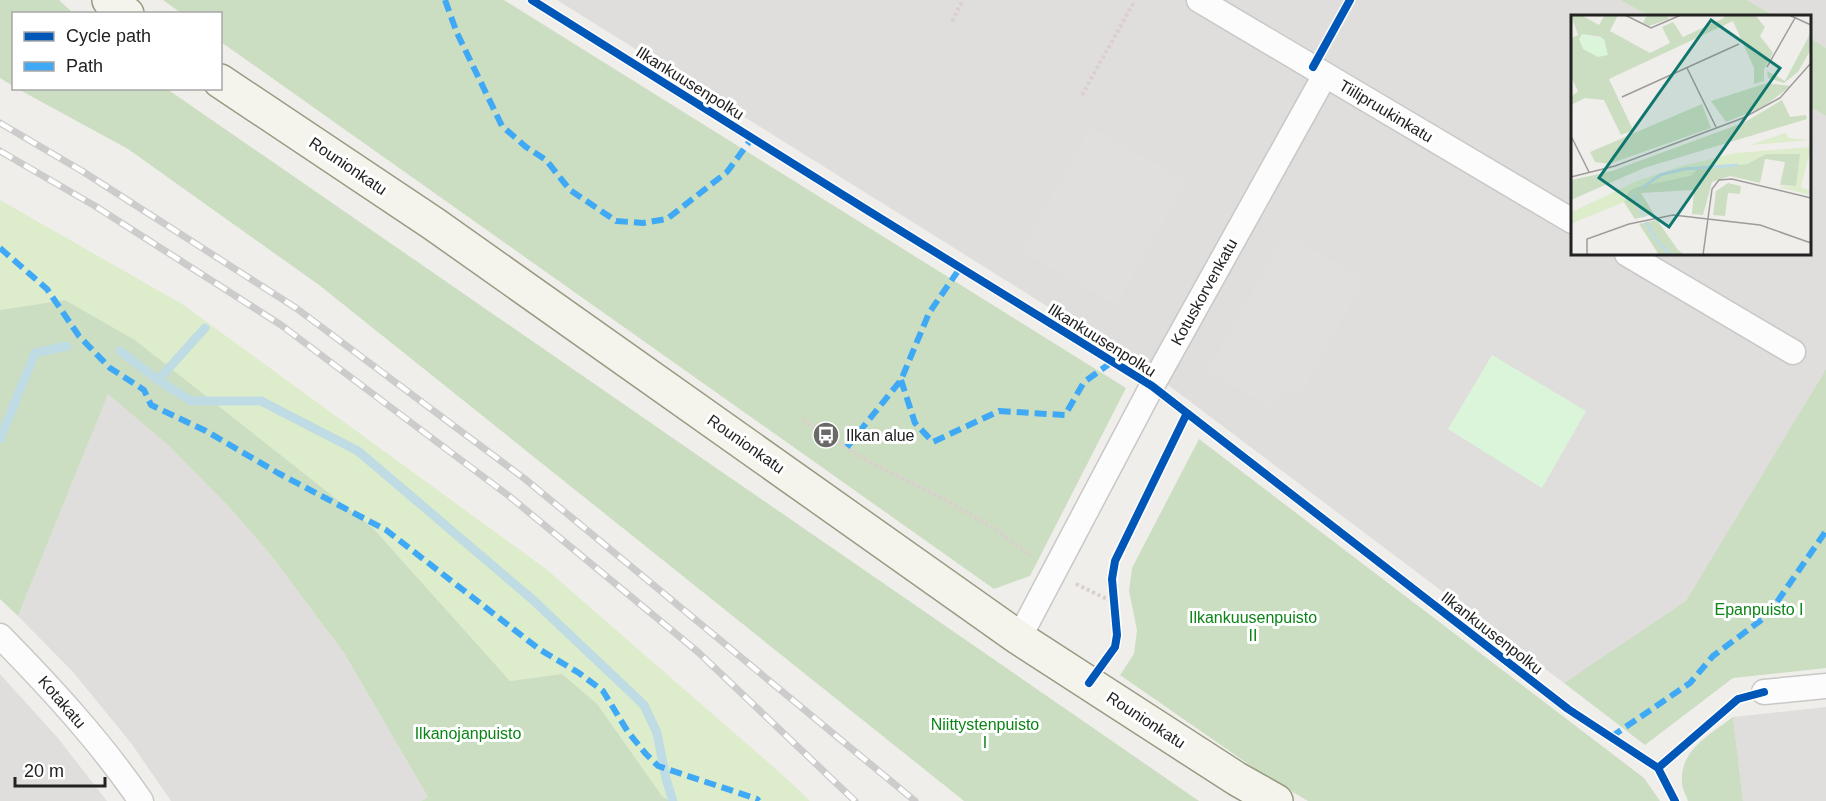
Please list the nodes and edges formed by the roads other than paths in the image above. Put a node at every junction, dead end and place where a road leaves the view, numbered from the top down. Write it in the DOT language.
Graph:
graph roads {
  1 [pos="109,0"];
  2 [pos="1199,0"];
  3 [pos="124,12"];
  4 [pos="1325,75"];
  5 [pos="222,82"];
  6 [pos="1571,220"];
  7 [pos="1629,255"];
  8 [pos="1793,352"];
  9 [pos="0,636"];
  10 [pos="1019,638"];
  11 [pos="1826,686"];
  12 [pos="1764,692"];
  13 [pos="141,801"];
  14 [pos="1276,801"];
  1 -- 3 [label="main road"];
  2 -- 4 [label="street, Tiilipruukinkatu"];
  4 -- 6 [label="street, Tiilipruukinkatu"];
  4 -- 10 [label="street, Kotuskorvenkatu"];
  5 -- 10 [label="main road, Rounionkatu"];
  7 -- 8 [label="street"];
  9 -- 13 [label="street, Kotakatu"];
  10 -- 14 [label="main road, Rounionkatu"];
  11 -- 12 [label="street"];
}
